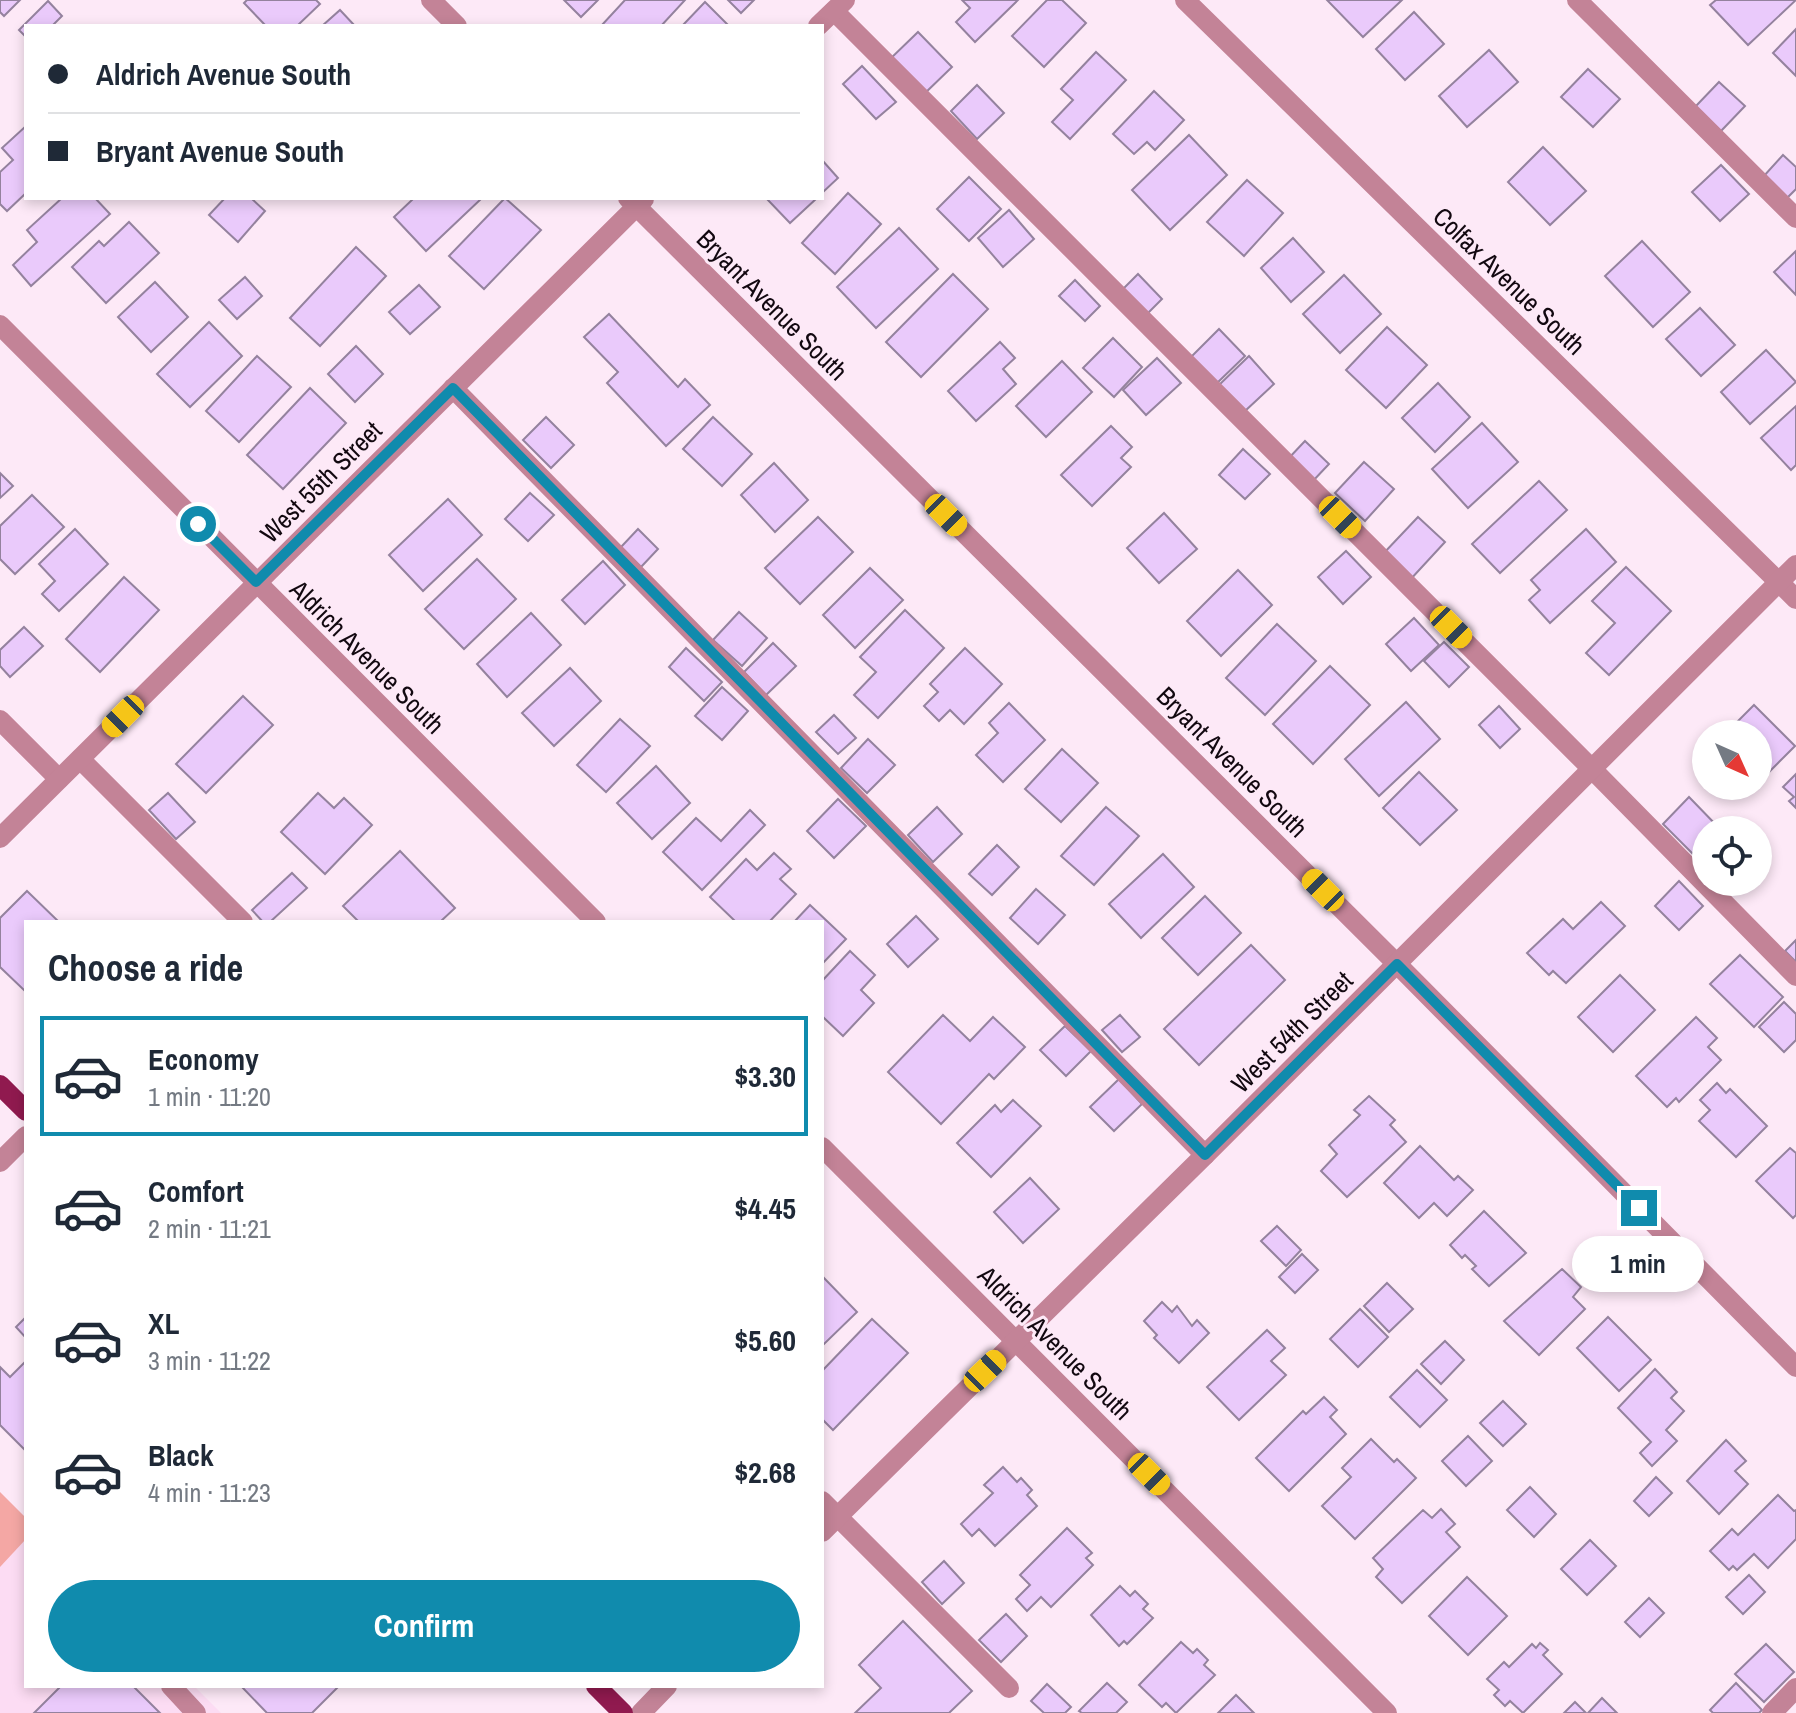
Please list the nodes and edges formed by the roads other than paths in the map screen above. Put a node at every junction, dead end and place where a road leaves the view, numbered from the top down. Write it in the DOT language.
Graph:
graph roads {
  1 [pos="431,0"];
  2 [pos="1185,0"];
  3 [pos="1577,0"];
  4 [pos="839,5"];
  5 [pos="455,24"];
  6 [pos="820,24"];
  7 [pos="636,201"];
  8 [pos="1796,218"];
  9 [pos="0,325"];
  10 [pos="453,388"];
  11 [pos="1796,565"];
  12 [pos="256,582"];
  13 [pos="1779,582"];
  14 [pos="1796,599"];
  15 [pos="0,720"];
  16 [pos="80,759"];
  17 [pos="1592,769"];
  18 [pos="59,779"];
  19 [pos="0,838"];
  20 [pos="241,920"];
  21 [pos="594,920"];
  22 [pos="1397,964"];
  23 [pos="1796,976"];
  24 [pos="0,1085"];
  25 [pos="24,1109"];
  26 [pos="24,1138"];
  27 [pos="824,1149"];
  28 [pos="1205,1155"];
  29 [pos="0,1162"];
  30 [pos="1016,1341"];
  31 [pos="1796,1367"];
  32 [pos="824,1503"];
  33 [pos="838,1517"];
  34 [pos="824,1530"];
  35 [pos="173,1688"];
  36 [pos="598,1688"];
  37 [pos="665,1688"];
  38 [pos="1009,1688"];
  39 [pos="1796,1688"];
  40 [pos="196,1713"];
  41 [pos="623,1713"];
  42 [pos="641,1713"];
  43 [pos="1387,1713"];
  44 [pos="1772,1713"];
  1 -- 5 [label="street"];
  2 -- 13 [label="street, Colfax Avenue South"];
  3 -- 8 [label="street"];
  4 -- 6 [label="street"];
  4 -- 17 [label="street"];
  7 -- 10 [label="street, West 55th Street"];
  7 -- 22 [label="street, Bryant Avenue South"];
  9 -- 12 [label="street, Aldrich Avenue South"];
  10 -- 12 [label="street, West 55th Street"];
  10 -- 28 [label="street"];
  11 -- 13 [label="street, West 54th Street"];
  12 -- 16 [label="street, West 55th Street"];
  12 -- 21 [label="street, Aldrich Avenue South"];
  13 -- 14 [label="street, Colfax Avenue South"];
  13 -- 17 [label="street, West 54th Street"];
  15 -- 18 [label="street"];
  16 -- 18 [label="street, West 55th Street"];
  16 -- 20 [label="street"];
  17 -- 22 [label="street, West 54th Street"];
  17 -- 23 [label="street"];
  18 -- 19 [label="street, West 55th Street"];
  22 -- 28 [label="street, West 54th Street"];
  22 -- 31 [label="street, Bryant Avenue South"];
  24 -- 25 [label="main road"];
  26 -- 29 [label="street"];
  27 -- 30 [label="street, Aldrich Avenue South"];
  28 -- 30 [label="street, West 54th Street"];
  30 -- 33 [label="street, West 54th Street"];
  30 -- 43 [label="street, Aldrich Avenue South"];
  32 -- 33 [label="street"];
  33 -- 34 [label="street, West 54th Street"];
  33 -- 38 [label="street"];
  35 -- 40 [label="street"];
  36 -- 41 [label="main road"];
  37 -- 42 [label="street"];
  39 -- 44 [label="street"];
}
